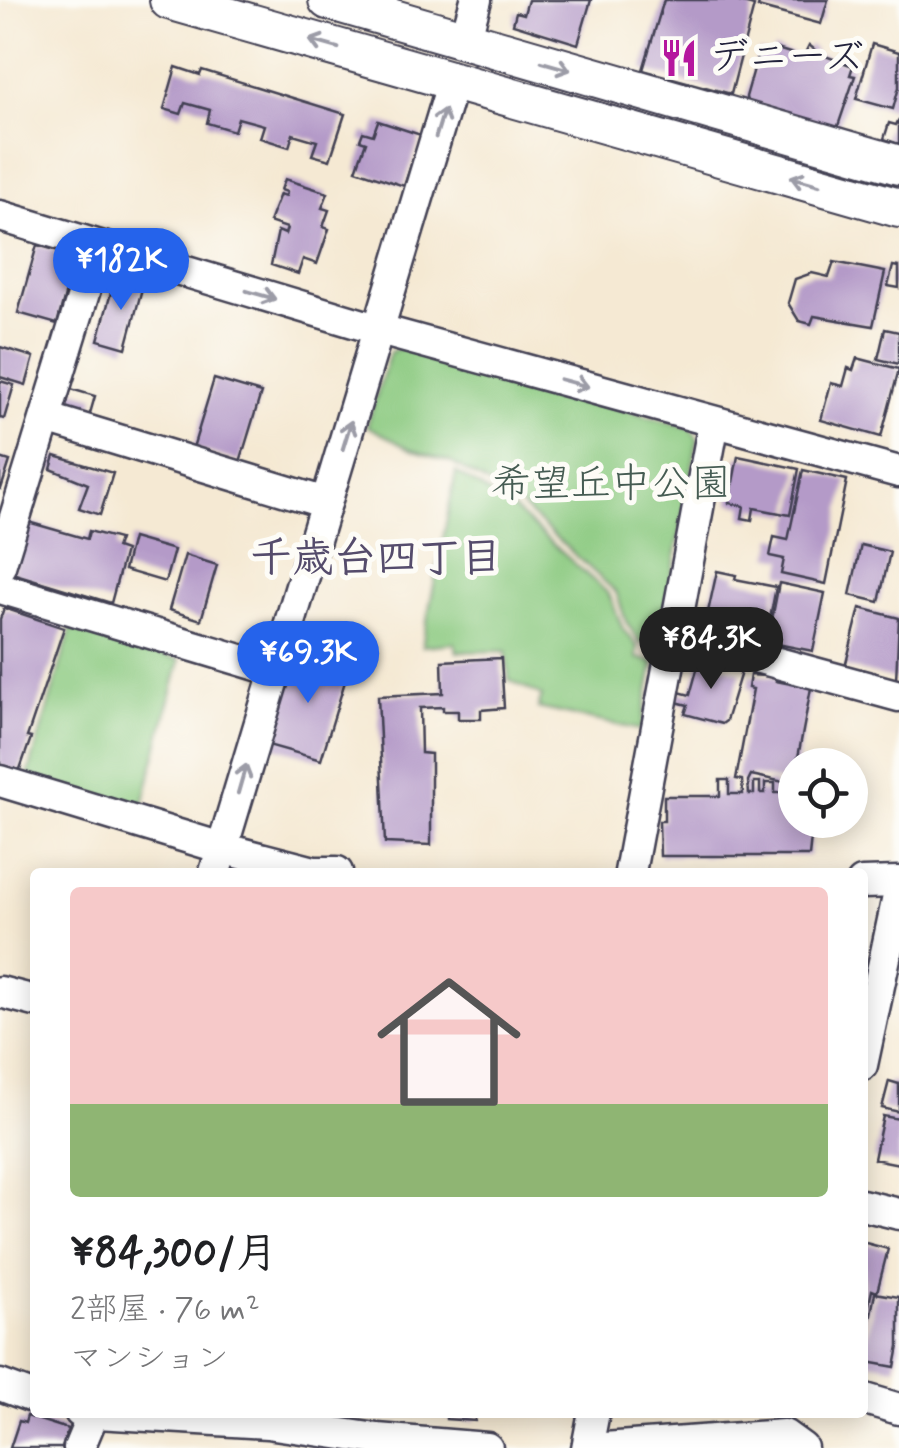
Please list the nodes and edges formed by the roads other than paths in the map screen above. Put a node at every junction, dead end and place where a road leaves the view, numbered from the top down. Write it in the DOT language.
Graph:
graph roads {
  1 [pos="170,0"];
  2 [pos="328,0"];
  3 [pos="476,0"];
  4 [pos="464,40"];
  5 [pos="453,81"];
  6 [pos="899,165"];
  7 [pos="899,208"];
  8 [pos="0,216"];
  9 [pos="98,247"];
  10 [pos="380,330"];
  11 [pos="46,418"];
  12 [pos="714,422"];
  13 [pos="899,472"];
  14 [pos="326,503"];
  15 [pos="0,566"];
  16 [pos="0,588"];
  17 [pos="674,635"];
  18 [pos="274,670"];
  19 [pos="899,696"];
  20 [pos="0,781"];
  21 [pos="218,860"];
  22 [pos="282,868"];
  23 [pos="631,868"];
  24 [pos="899,882"];
  25 [pos="868,883"];
  26 [pos="899,892"];
  27 [pos="0,992"];
  28 [pos="30,1000"];
  29 [pos="868,1037"];
  30 [pos="868,1207"];
  31 [pos="899,1214"];
  32 [pos="0,1386"];
  33 [pos="30,1396"];
  34 [pos="868,1400"];
  35 [pos="899,1409"];
  36 [pos="88,1418"];
  37 [pos="178,1418"];
  38 [pos="593,1418"];
  39 [pos="409,1427"];
  40 [pos="789,1436"];
  41 [pos="313,1439"];
  42 [pos="740,1443"];
  43 [pos="79,1448"];
  44 [pos="487,1448"];
  45 [pos="587,1448"];
  46 [pos="604,1448"];
  5 -- 1 [label="main road, one-way"];
  2 -- 4 [label="main road"];
  3 -- 4 [label="street"];
  4 -- 6 [label="main road, one-way"];
  7 -- 5 [label="main road, one-way"];
  10 -- 5 [label="street, one-way"];
  8 -- 9 [label="street"];
  9 -- 10 [label="street, one-way"];
  9 -- 11 [label="street"];
  10 -- 12 [label="street, one-way"];
  14 -- 10 [label="street, one-way"];
  11 -- 14 [label="street"];
  11 -- 15 [label="street"];
  12 -- 13 [label="street"];
  12 -- 17 [label="street"];
  14 -- 18 [label="street"];
  16 -- 18 [label="street"];
  17 -- 19 [label="street"];
  17 -- 23 [label="street"];
  21 -- 18 [label="street, one-way"];
  20 -- 21 [label="street"];
  21 -- 22 [label="street"];
  24 -- 25 [label="street"];
  26 -- 29 [label="street"];
  27 -- 28 [label="street"];
  30 -- 31 [label="street"];
  32 -- 33 [label="street"];
  34 -- 35 [label="street"];
  36 -- 43 [label="street"];
  37 -- 41 [label="street"];
  38 -- 45 [label="street"];
  39 -- 41 [label="street"];
  39 -- 44 [label="street"];
  40 -- 42 [label="street"];
  42 -- 46 [label="street"];
}
